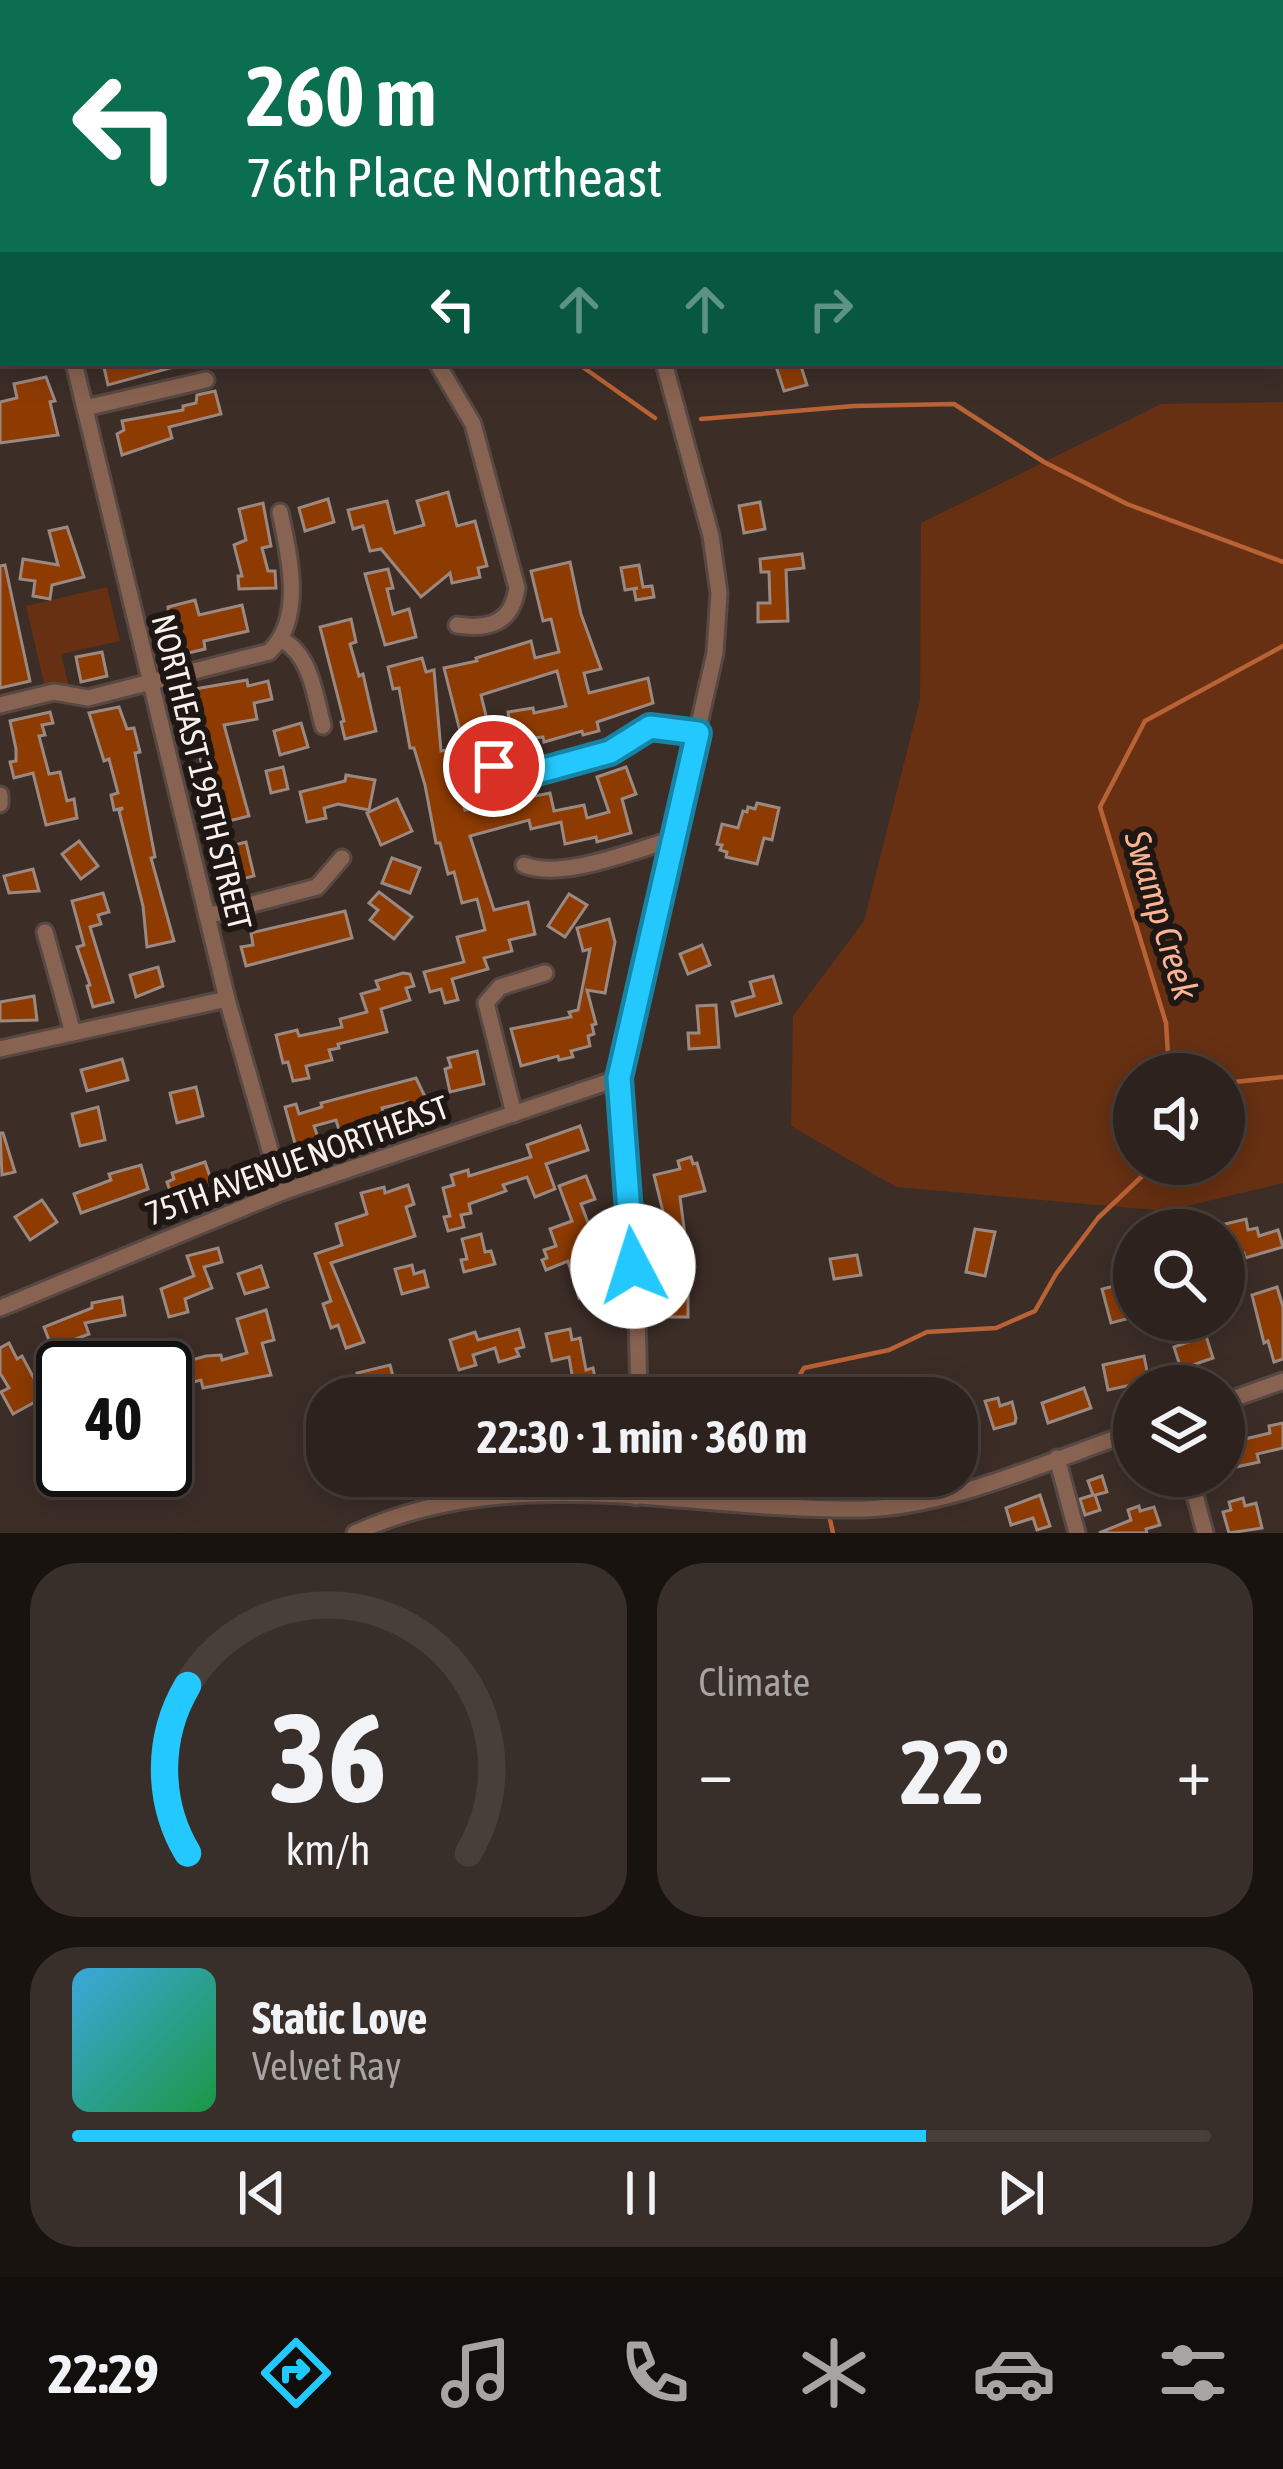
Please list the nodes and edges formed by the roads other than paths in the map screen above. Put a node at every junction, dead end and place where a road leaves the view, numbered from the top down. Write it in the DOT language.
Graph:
graph roads {
  1 [pos="75,366"];
  2 [pos="439,366"];
  3 [pos="665,366"];
  4 [pos="206,380"];
  5 [pos="85,409"];
  6 [pos="280,512"];
  7 [pos="457,625"];
  8 [pos="282,640"];
  9 [pos="149,683"];
  10 [pos="0,705"];
  11 [pos="323,726"];
  12 [pos="698,733"];
  13 [pos="494,766"];
  14 [pos="0,795"];
  15 [pos="0,804"];
  16 [pos="671,840"];
  17 [pos="342,858"];
  18 [pos="524,866"];
  19 [pos="207,916"];
  20 [pos="45,932"];
  21 [pos="545,974"];
  22 [pos="227,999"];
  23 [pos="73,1033"];
  24 [pos="0,1049"];
  25 [pos="619,1078"];
  26 [pos="514,1114"];
  27 [pos="282,1192"];
  28 [pos="0,1308"];
  29 [pos="639,1377"];
  30 [pos="1283,1381"];
  31 [pos="1245,1395"];
  32 [pos="1113,1439"];
  33 [pos="1057,1458"];
  34 [pos="978,1483"];
  35 [pos="497,1497"];
  36 [pos="635,1497"];
  37 [pos="932,1497"];
  38 [pos="1196,1497"];
  39 [pos="355,1533"];
  40 [pos="1077,1533"];
  41 [pos="1205,1533"];
  1 -- 5 [label="street, NORTHEAST 195TH STREET"];
  2 -- 7 [label="street"];
  3 -- 12 [label="street"];
  4 -- 5 [label="street"];
  5 -- 9 [label="street, NORTHEAST 195TH STREET"];
  6 -- 8 [label="street"];
  8 -- 9 [label="street"];
  8 -- 11 [label="street"];
  9 -- 10 [label="street"];
  9 -- 19 [label="street, NORTHEAST 195TH STREET"];
  12 -- 13 [label="street"];
  12 -- 16 [label="street"];
  14 -- 15 [label="street"];
  16 -- 18 [label="street"];
  16 -- 25 [label="street"];
  17 -- 19 [label="street"];
  19 -- 22 [label="street, NORTHEAST 195TH STREET"];
  20 -- 23 [label="street"];
  21 -- 26 [label="street"];
  22 -- 23 [label="street"];
  22 -- 27 [label="street, NORTHEAST 195TH STREET"];
  23 -- 24 [label="street"];
  25 -- 26 [label="street, 75TH AVENUE NORTHEAST"];
  25 -- 29 [label="street"];
  26 -- 27 [label="street, 75TH AVENUE NORTHEAST"];
  27 -- 28 [label="street, 75TH AVENUE NORTHEAST"];
  30 -- 31 [label="street"];
  32 -- 33 [label="street"];
  33 -- 34 [label="street"];
  33 -- 40 [label="street"];
  35 -- 39 [label="street"];
  36 -- 37 [label="street"];
  38 -- 41 [label="street"];
}
